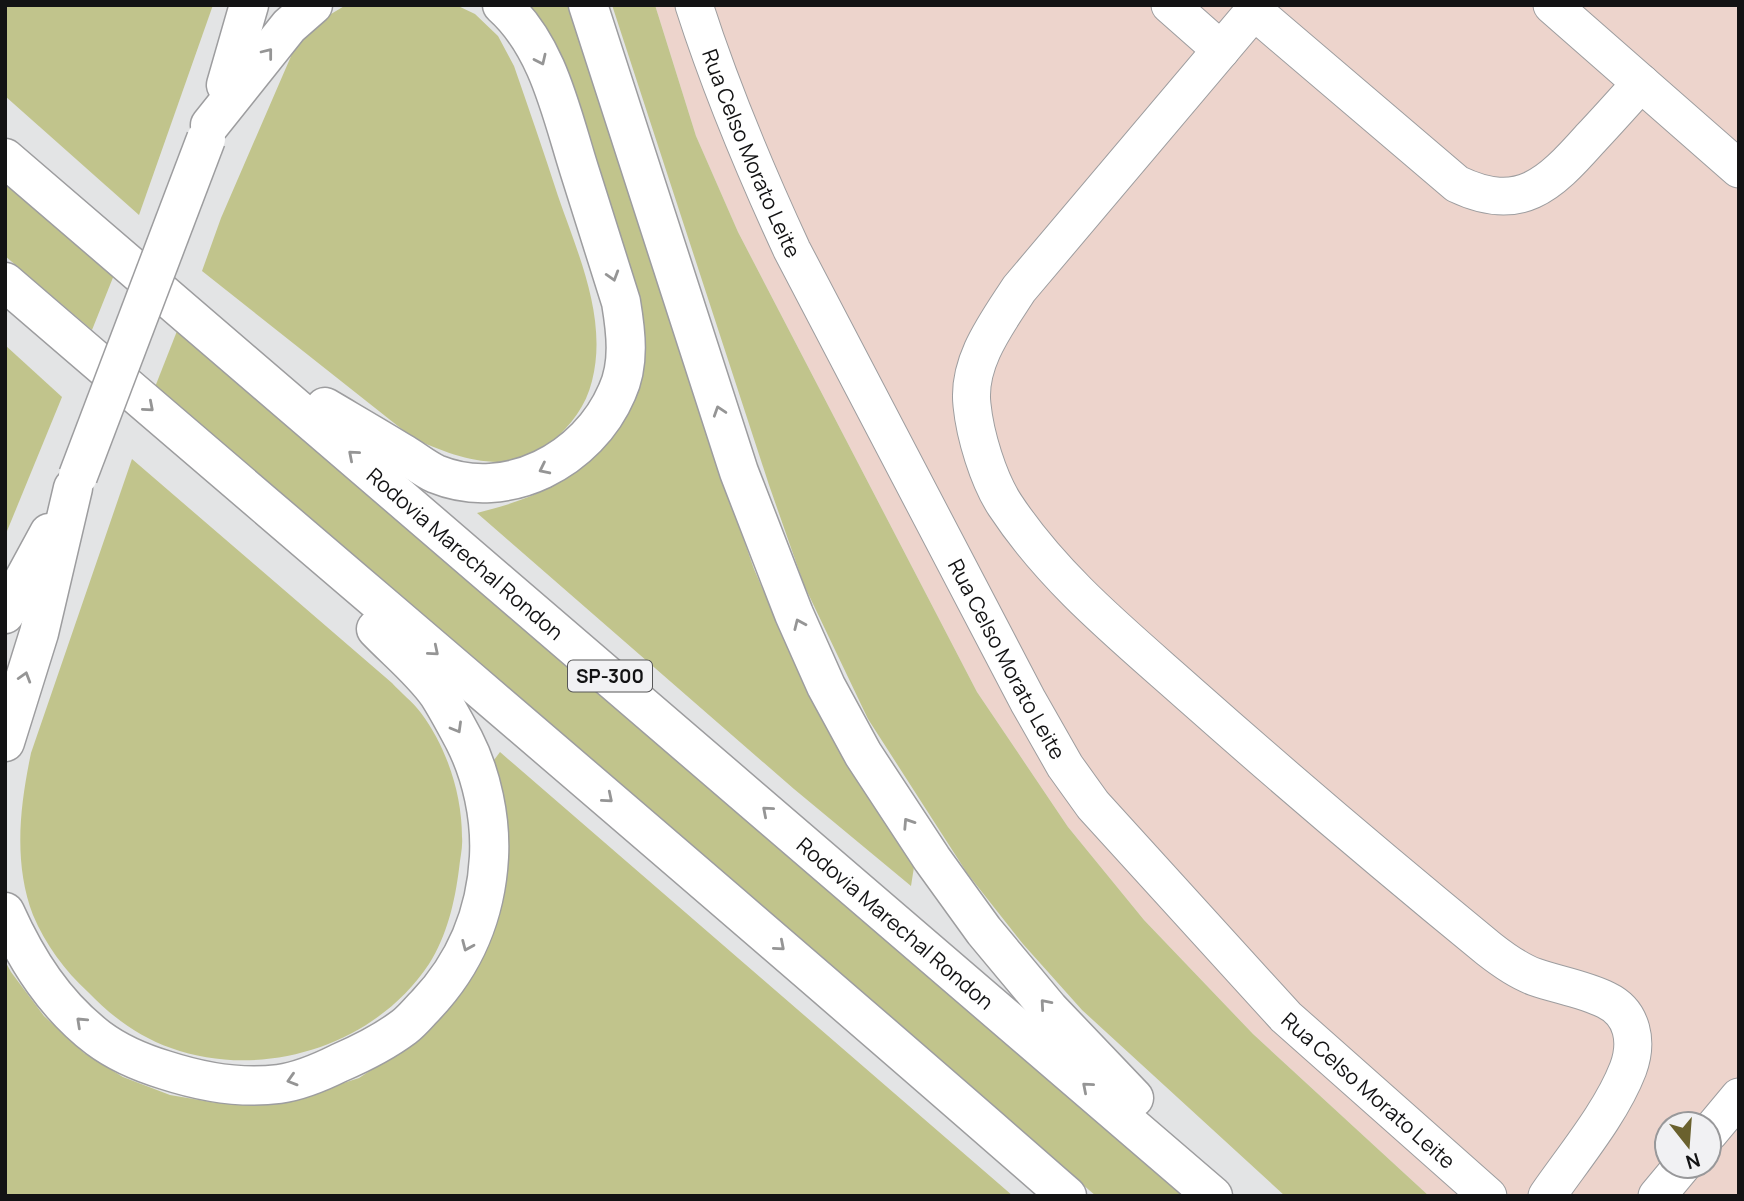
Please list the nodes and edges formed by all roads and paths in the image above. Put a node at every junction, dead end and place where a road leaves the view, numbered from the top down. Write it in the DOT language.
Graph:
graph roads {
  1 [pos="249,5"];
  2 [pos="313,5"];
  3 [pos="502,5"];
  4 [pos="588,5"];
  5 [pos="694,5"];
  6 [pos="1170,5"];
  7 [pos="1552,5"];
  8 [pos="1257,8"];
  9 [pos="1221,50"];
  10 [pos="1641,83"];
  11 [pos="226,85"];
  12 [pos="5,141"];
  13 [pos="5,158"];
  14 [pos="1739,169"];
  15 [pos="80,222"];
  16 [pos="5,282"];
  17 [pos="5,298"];
  18 [pos="80,347"];
  19 [pos="230,349"];
  20 [pos="78,476"];
  21 [pos="231,478"];
  22 [pos="5,614"];
  23 [pos="5,742"];
  24 [pos="5,912"];
  25 [pos="1739,1097"];
  26 [pos="1723,1116"];
  27 [pos="1670,1180"];
  28 [pos="1067,1196"];
  29 [pos="1213,1196"];
  30 [pos="1227,1196"];
  31 [pos="1488,1196"];
  32 [pos="1547,1196"];
  33 [pos="1657,1196"];
  1 -- 11 [label="main road"];
  20 -- 2 [label="main road, one-way, bridge"];
  3 -- 19 [label="main road, one-way"];
  30 -- 4 [label="main road, one-way"];
  5 -- 31 [label="lane, Rua Celso Morato Leite"];
  6 -- 9 [label="lane"];
  7 -- 10 [label="lane"];
  8 -- 9 [label="lane"];
  8 -- 10 [label="lane"];
  9 -- 32 [label="lane"];
  10 -- 14 [label="lane"];
  12 -- 15 [label="main road"];
  13 -- 15 [label="main road, Rodovia Marechal Rondon / SP-300"];
  15 -- 19 [label="main road, Rodovia Marechal Rondon / SP-300"];
  16 -- 18 [label="main road"];
  17 -- 18 [label="main road"];
  18 -- 21 [label="main road, one-way"];
  29 -- 19 [label="main road, Rodovia Marechal Rondon / SP-300, one-way"];
  21 -- 24 [label="main road, one-way"];
  21 -- 28 [label="main road, one-way"];
  23 -- 22 [label="main road, one-way"];
  25 -- 26 [label="lane"];
  27 -- 33 [label="lane"];
}
